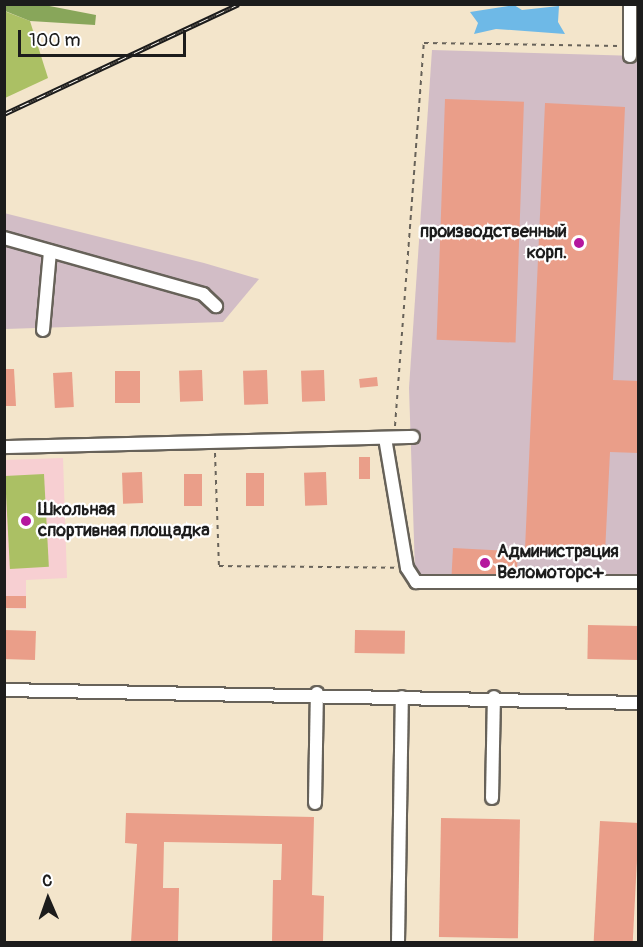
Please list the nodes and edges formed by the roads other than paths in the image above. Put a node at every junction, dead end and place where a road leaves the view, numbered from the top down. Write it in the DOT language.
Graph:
graph roads {
  1 [pos="630,4"];
  2 [pos="630,51"];
  3 [pos="4,238"];
  4 [pos="50,251"];
  5 [pos="216,306"];
  6 [pos="44,330"];
  7 [pos="413,437"];
  8 [pos="389,438"];
  9 [pos="4,447"];
  10 [pos="639,582"];
  11 [pos="4,690"];
  12 [pos="317,693"];
  13 [pos="402,697"];
  14 [pos="494,697"];
  15 [pos="639,703"];
  16 [pos="492,798"];
  17 [pos="315,802"];
  18 [pos="398,942"];
  1 -- 2 [label="street"];
  3 -- 4 [label="street"];
  4 -- 5 [label="street"];
  4 -- 6 [label="street"];
  7 -- 8 [label="street"];
  8 -- 9 [label="street"];
  8 -- 10 [label="street"];
  11 -- 12 [label="street"];
  12 -- 13 [label="street"];
  12 -- 17 [label="street"];
  13 -- 14 [label="street"];
  13 -- 18 [label="street"];
  14 -- 15 [label="street"];
  14 -- 16 [label="street"];
}
